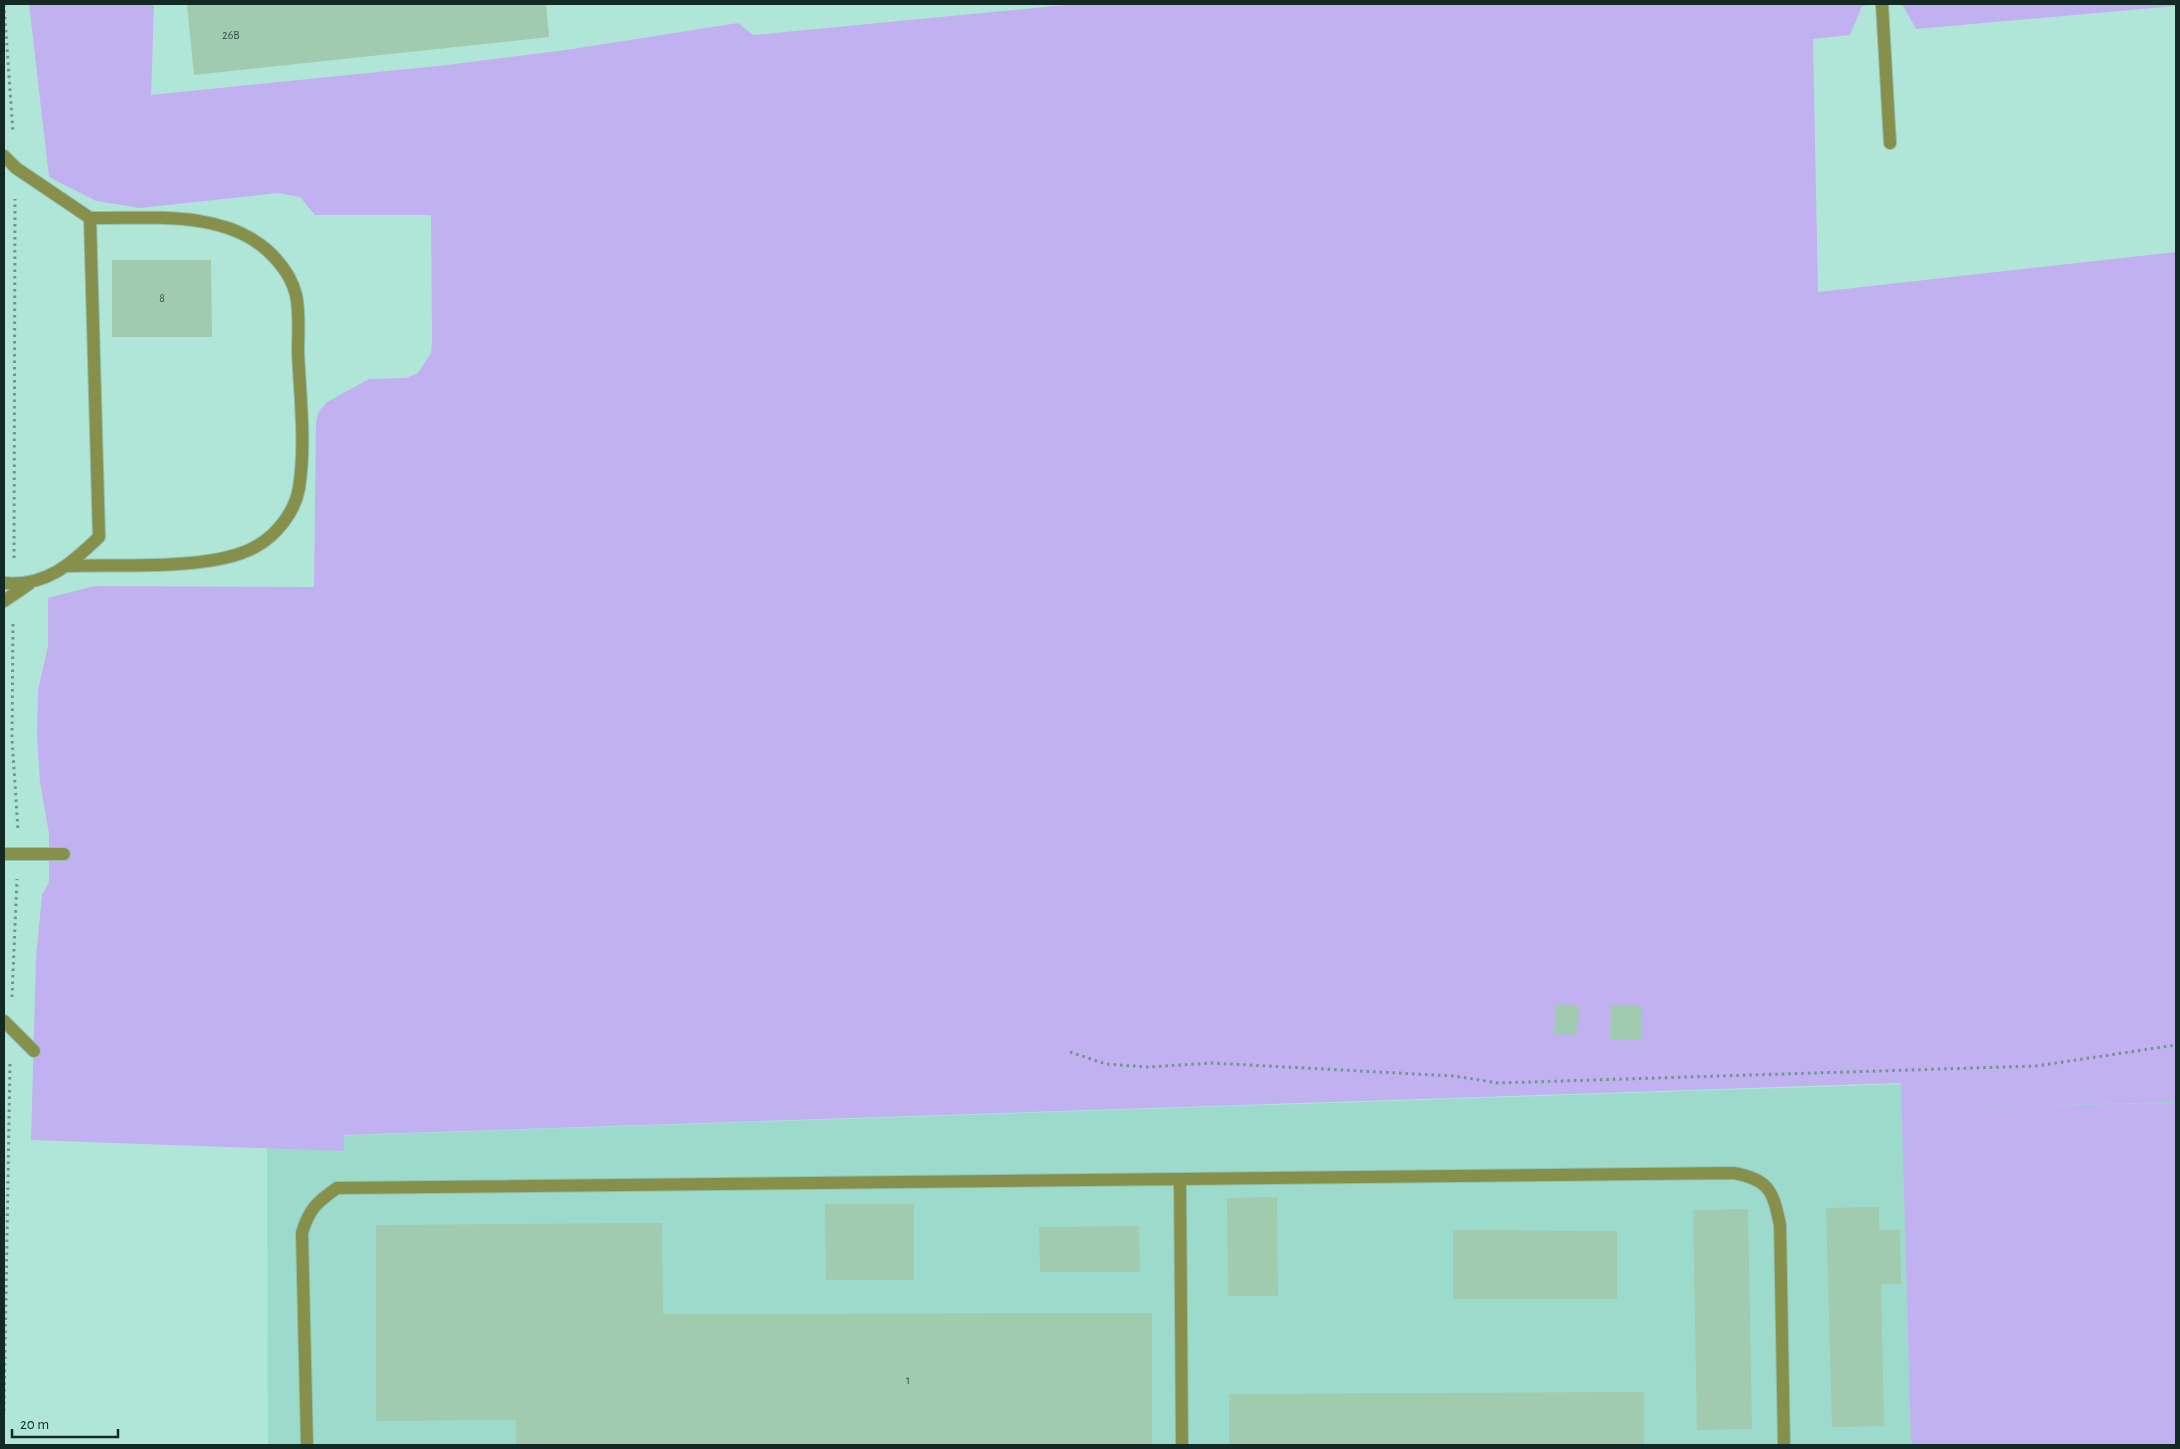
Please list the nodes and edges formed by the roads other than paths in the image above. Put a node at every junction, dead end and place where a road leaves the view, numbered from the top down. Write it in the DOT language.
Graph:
graph roads {
  1 [pos="1882,4"];
  2 [pos="1890,143"];
  3 [pos="4,156"];
  4 [pos="90,218"];
  5 [pos="68,566"];
  6 [pos="8,591"];
  7 [pos="4,854"];
  8 [pos="64,854"];
  9 [pos="7,1024"];
  10 [pos="34,1051"];
  11 [pos="1180,1179"];
  12 [pos="307,1445"];
  13 [pos="1182,1445"];
  14 [pos="1784,1445"];
  1 -- 2 [label="lane"];
  3 -- 4 [label="lane"];
  4 -- 5 [label="lane"];
  4 -- 5 [label="lane"];
  5 -- 6 [label="lane"];
  7 -- 8 [label="lane"];
  9 -- 10 [label="lane"];
  11 -- 12 [label="lane"];
  11 -- 13 [label="lane"];
  11 -- 14 [label="lane"];
}
